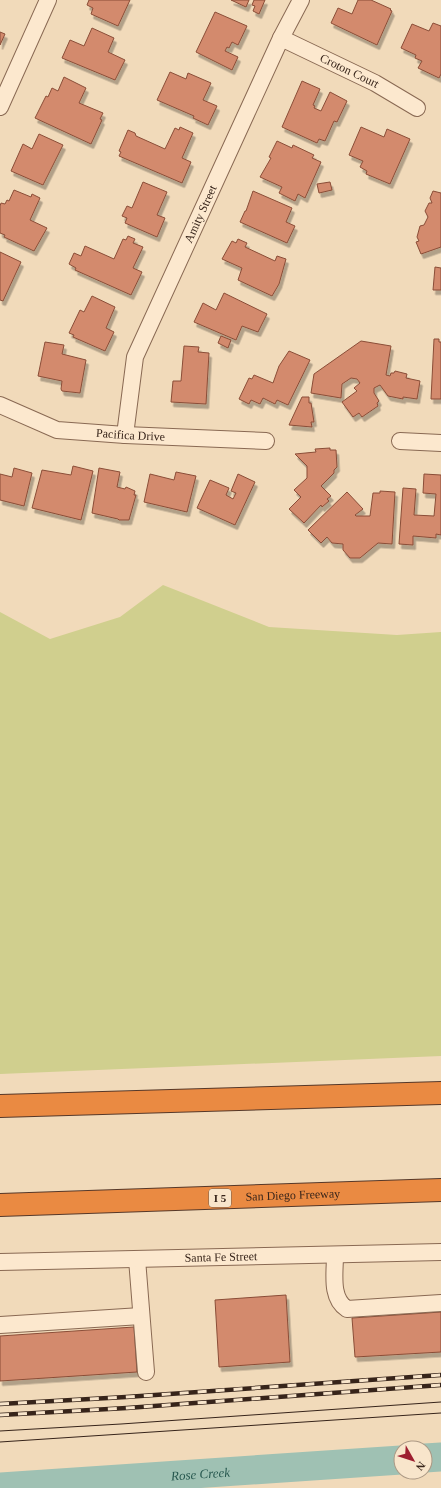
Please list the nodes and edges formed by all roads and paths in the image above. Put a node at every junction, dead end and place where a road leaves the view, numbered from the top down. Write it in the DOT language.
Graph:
graph roads {
  1 [pos="48,0"];
  2 [pos="300,0"];
  3 [pos="281,38"];
  4 [pos="0,107"];
  5 [pos="417,108"];
  6 [pos="0,406"];
  7 [pos="125,436"];
  8 [pos="266,441"];
  9 [pos="400,441"];
  10 [pos="441,443"];
  11 [pos="441,1093"];
  12 [pos="0,1106"];
  13 [pos="441,1190"];
  14 [pos="0,1205"];
  15 [pos="441,1252"];
  16 [pos="335,1255"];
  17 [pos="137,1259"];
  18 [pos="0,1262"];
  19 [pos="441,1302"];
  20 [pos="141,1316"];
  21 [pos="0,1325"];
  22 [pos="146,1372"];
  1 -- 4 [label="street"];
  2 -- 3 [label="street, Amity Street"];
  3 -- 5 [label="street, Croton Court"];
  3 -- 7 [label="street, Amity Street"];
  6 -- 7 [label="street, Pacifica Drive"];
  7 -- 8 [label="street, Pacifica Drive"];
  9 -- 10 [label="street"];
  11 -- 12 [label="highway"];
  13 -- 14 [label="highway, San Diego Freeway / I 5"];
  15 -- 16 [label="street, Santa Fe Street"];
  16 -- 17 [label="street, Santa Fe Street"];
  16 -- 19 [label="street"];
  17 -- 18 [label="street, Santa Fe Street"];
  17 -- 20 [label="street"];
  20 -- 21 [label="street"];
  20 -- 22 [label="street"];
}
